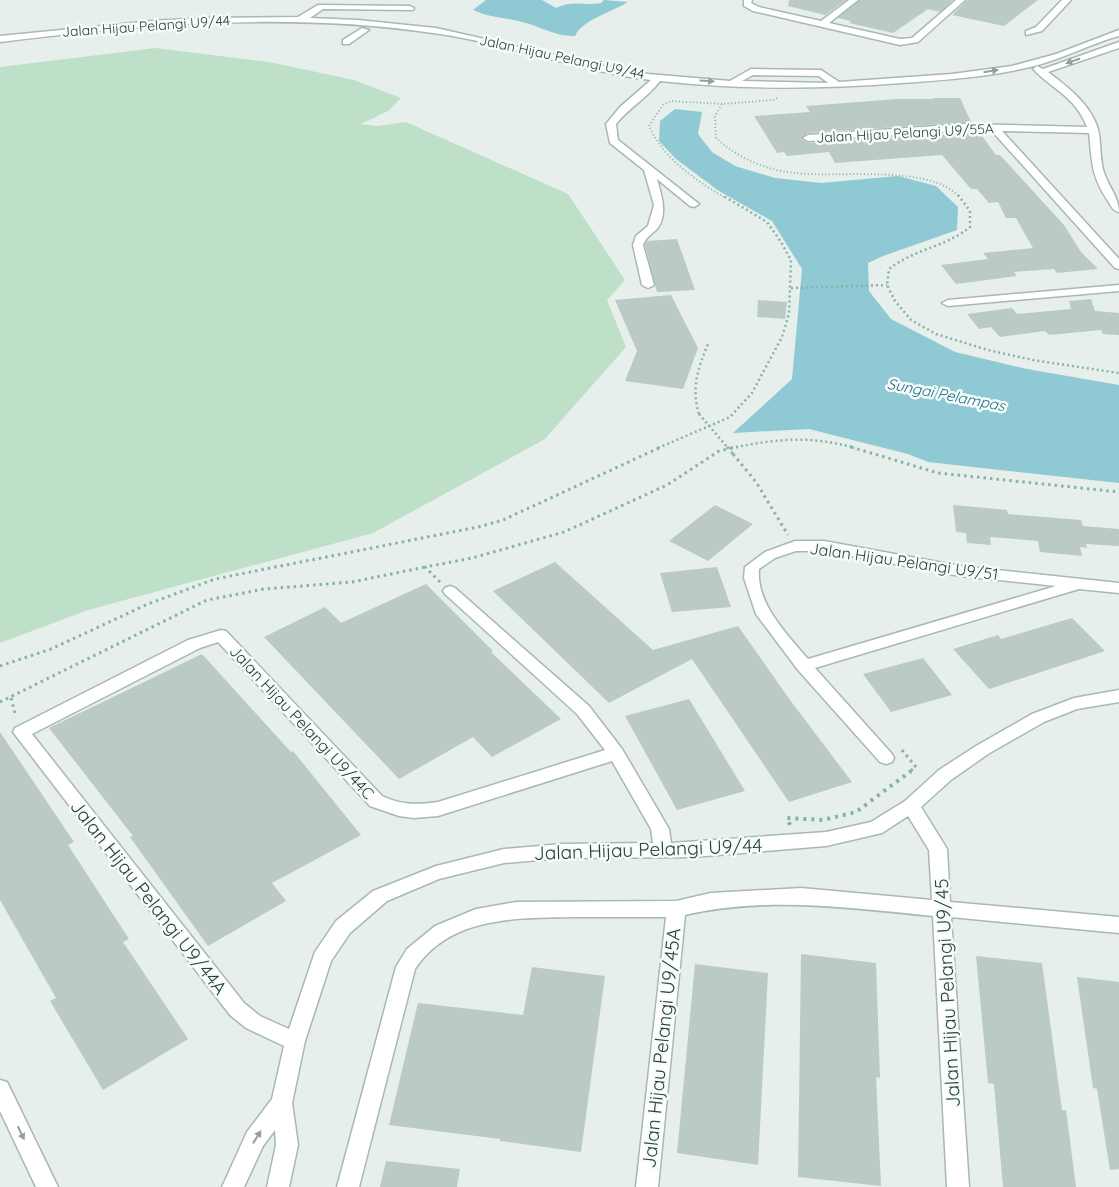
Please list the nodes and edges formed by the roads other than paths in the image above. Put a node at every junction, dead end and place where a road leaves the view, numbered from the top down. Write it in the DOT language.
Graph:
graph roads {
  1 [pos="748,0"];
  2 [pos="854,0"];
  3 [pos="961,0"];
  4 [pos="1067,0"];
  5 [pos="410,8"];
  6 [pos="300,20"];
  7 [pos="821,25"];
  8 [pos="365,30"];
  9 [pos="1029,33"];
  10 [pos="1119,33"];
  11 [pos="0,39"];
  12 [pos="346,42"];
  13 [pos="1119,45"];
  14 [pos="0,46"];
  15 [pos="1030,64"];
  16 [pos="1040,71"];
  17 [pos="655,81"];
  18 [pos="993,127"];
  19 [pos="1093,130"];
  20 [pos="808,138"];
  21 [pos="648,171"];
  22 [pos="694,204"];
  23 [pos="1119,209"];
  24 [pos="1119,266"];
  25 [pos="648,285"];
  26 [pos="1119,288"];
  27 [pos="948,302"];
  28 [pos="1079,584"];
  29 [pos="1119,588"];
  30 [pos="450,591"];
  31 [pos="804,666"];
  32 [pos="1119,696"];
  33 [pos="21,732"];
  34 [pos="616,753"];
  35 [pos="886,758"];
  36 [pos="911,806"];
  37 [pos="663,849"];
  38 [pos="942,908"];
  39 [pos="676,909"];
  40 [pos="1119,925"];
  41 [pos="295,1041"];
  42 [pos="0,1089"];
  43 [pos="282,1102"];
  44 [pos="47,1187"];
  45 [pos="232,1187"];
  46 [pos="278,1187"];
  47 [pos="348,1187"];
  48 [pos="646,1187"];
  49 [pos="958,1187"];
  1 -- 7 [label="street"];
  2 -- 7 [label="street"];
  3 -- 7 [label="street"];
  4 -- 9 [label="street"];
  5 -- 6 [label="street"];
  6 -- 11 [label="street, Jalan Hijau Pelangi U9/44"];
  6 -- 17 [label="street, Jalan Hijau Pelangi U9/44"];
  8 -- 12 [label="street"];
  8 -- 14 [label="street, Jalan Hijau Pelangi U9/44"];
  8 -- 17 [label="street, Jalan Hijau Pelangi U9/44"];
  10 -- 15 [label="street"];
  13 -- 16 [label="street, Jalan Hijau Pelangi U9/44, one-way"];
  15 -- 16 [label="street"];
  17 -- 15 [label="street, Jalan Hijau Pelangi U9/44, one-way"];
  16 -- 17 [label="street, Jalan Hijau Pelangi U9/44"];
  16 -- 19 [label="street"];
  17 -- 21 [label="street"];
  18 -- 19 [label="street, Jalan Hijau Pelangi U9/55A"];
  18 -- 20 [label="street, Jalan Hijau Pelangi U9/55A"];
  18 -- 24 [label="street"];
  19 -- 23 [label="street"];
  21 -- 22 [label="street"];
  21 -- 25 [label="street"];
  26 -- 27 [label="street"];
  28 -- 29 [label="street, Jalan Hijau Pelangi U9/51"];
  28 -- 31 [label="street"];
  28 -- 31 [label="street, Jalan Hijau Pelangi U9/51"];
  30 -- 34 [label="street"];
  31 -- 35 [label="street, Jalan Hijau Pelangi U9/51"];
  32 -- 36 [label="street, Jalan Hijau Pelangi U9/44"];
  33 -- 34 [label="street, Jalan Hijau Pelangi U9/44C"];
  33 -- 41 [label="street, Jalan Hijau Pelangi U9/44A"];
  34 -- 37 [label="street"];
  36 -- 37 [label="street, Jalan Hijau Pelangi U9/44"];
  36 -- 38 [label="street, Jalan Hijau Pelangi U9/45"];
  37 -- 41 [label="street, Jalan Hijau Pelangi U9/44"];
  38 -- 39 [label="street"];
  38 -- 40 [label="street"];
  38 -- 49 [label="street, Jalan Hijau Pelangi U9/45"];
  39 -- 47 [label="street"];
  39 -- 48 [label="street, Jalan Hijau Pelangi U9/45A"];
  41 -- 43 [label="street, Jalan Hijau Pelangi U9/44"];
  42 -- 44 [label="street, one-way"];
  45 -- 43 [label="street, Jalan Hijau Pelangi U9/44, one-way"];
  43 -- 46 [label="street, Jalan Hijau Pelangi U9/44"];
}
